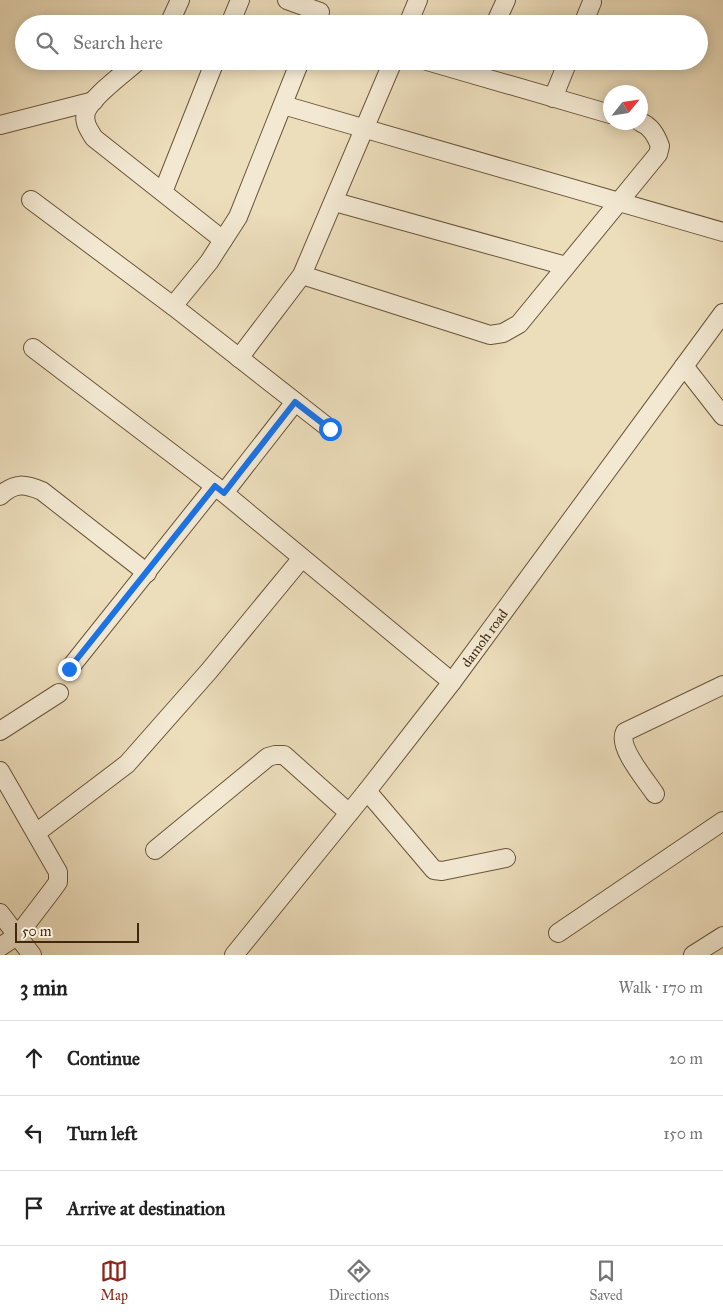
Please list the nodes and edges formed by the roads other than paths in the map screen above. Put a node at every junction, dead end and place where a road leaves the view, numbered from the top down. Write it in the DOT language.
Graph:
graph roads {
  1 [pos="180,0"];
  2 [pos="240,0"];
  3 [pos="287,0"];
  4 [pos="418,0"];
  5 [pos="506,0"];
  6 [pos="592,2"];
  7 [pos="320,12"];
  8 [pos="172,15"];
  9 [pos="234,15"];
  10 [pos="412,15"];
  11 [pos="499,15"];
  12 [pos="587,15"];
  13 [pos="128,70"];
  14 [pos="211,70"];
  15 [pos="297,70"];
  16 [pos="389,70"];
  17 [pos="481,70"];
  18 [pos="564,70"];
  19 [pos="553,98"];
  20 [pos="94,100"];
  21 [pos="283,105"];
  22 [pos="603,112"];
  23 [pos="0,125"];
  24 [pos="648,126"];
  25 [pos="365,128"];
  26 [pos="163,192"];
  27 [pos="31,200"];
  28 [pos="619,201"];
  29 [pos="335,202"];
  30 [pos="723,232"];
  31 [pos="223,240"];
  32 [pos="566,266"];
  33 [pos="302,275"];
  34 [pos="173,306"];
  35 [pos="723,313"];
  36 [pos="33,348"];
  37 [pos="239,358"];
  38 [pos="684,366"];
  39 [pos="295,402"];
  40 [pos="723,416"];
  41 [pos="330,429"];
  42 [pos="219,490"];
  43 [pos="0,496"];
  44 [pos="302,558"];
  45 [pos="147,573"];
  46 [pos="69,669"];
  47 [pos="452,682"];
  48 [pos="723,685"];
  49 [pos="59,693"];
  50 [pos="0,731"];
  51 [pos="0,771"];
  52 [pos="367,791"];
  53 [pos="655,794"];
  54 [pos="349,813"];
  55 [pos="723,822"];
  56 [pos="36,833"];
  57 [pos="155,850"];
  58 [pos="506,858"];
  59 [pos="0,913"];
  60 [pos="558,933"];
  61 [pos="18,935"];
  62 [pos="723,936"];
  63 [pos="0,946"];
  64 [pos="32,955"];
  65 [pos="234,955"];
  66 [pos="693,955"];
  1 -- 8 [label="street"];
  2 -- 9 [label="street"];
  3 -- 7 [label="street"];
  4 -- 10 [label="street"];
  5 -- 11 [label="street"];
  6 -- 12 [label="street"];
  13 -- 20 [label="street"];
  14 -- 26 [label="street"];
  15 -- 21 [label="street"];
  16 -- 25 [label="street"];
  17 -- 19 [label="street"];
  18 -- 19 [label="street"];
  19 -- 22 [label="street"];
  20 -- 23 [label="street"];
  20 -- 26 [label="street"];
  21 -- 25 [label="street"];
  21 -- 31 [label="street"];
  24 -- 28 [label="street"];
  25 -- 28 [label="street"];
  25 -- 29 [label="street"];
  26 -- 31 [label="street"];
  27 -- 34 [label="street"];
  28 -- 30 [label="street"];
  28 -- 32 [label="street"];
  29 -- 32 [label="street"];
  29 -- 33 [label="street"];
  31 -- 34 [label="street"];
  32 -- 33 [label="street"];
  33 -- 37 [label="street"];
  34 -- 37 [label="street"];
  35 -- 38 [label="street, damoh road"];
  36 -- 42 [label="street"];
  37 -- 39 [label="street"];
  38 -- 40 [label="street"];
  38 -- 47 [label="street, damoh road"];
  39 -- 41 [label="street"];
  39 -- 42 [label="street"];
  42 -- 44 [label="street"];
  42 -- 45 [label="street"];
  43 -- 45 [label="street"];
  44 -- 47 [label="street"];
  44 -- 56 [label="street"];
  45 -- 46 [label="street"];
  47 -- 52 [label="street, damoh road"];
  48 -- 53 [label="street"];
  49 -- 50 [label="street"];
  51 -- 56 [label="street"];
  52 -- 54 [label="street, damoh road"];
  52 -- 58 [label="street"];
  54 -- 57 [label="street"];
  54 -- 65 [label="street, damoh road"];
  55 -- 60 [label="street"];
  56 -- 61 [label="street"];
  59 -- 61 [label="street"];
  61 -- 63 [label="street"];
  61 -- 64 [label="street"];
  62 -- 66 [label="street"];
}
